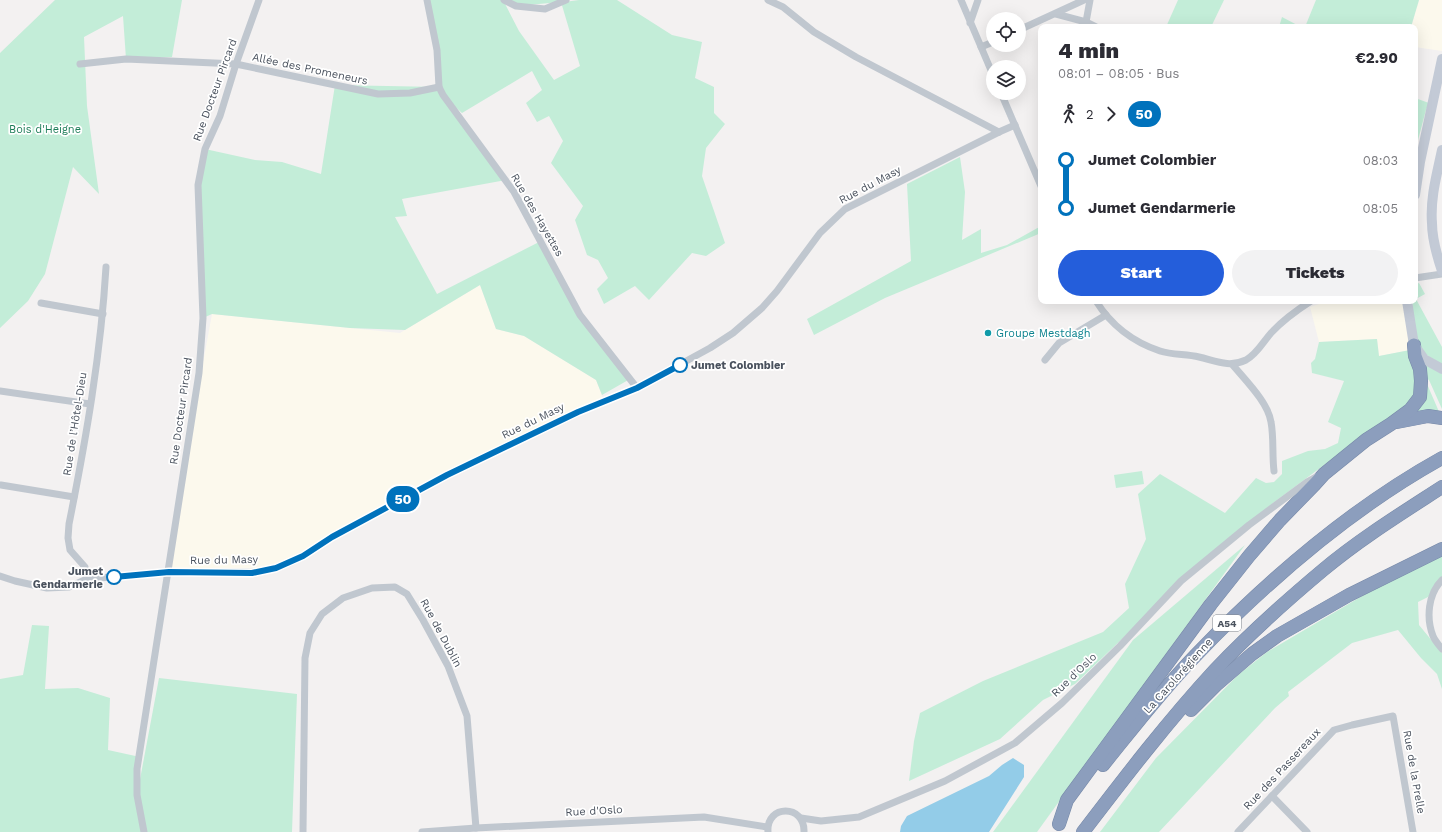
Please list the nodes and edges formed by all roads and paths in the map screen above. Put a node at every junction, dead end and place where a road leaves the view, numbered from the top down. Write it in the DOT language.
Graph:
graph roads {
  1 [pos="259,0"];
  2 [pos="427,0"];
  3 [pos="504,0"];
  4 [pos="566,0"];
  5 [pos="768,0"];
  6 [pos="961,0"];
  7 [pos="978,0"];
  8 [pos="1084,0"];
  9 [pos="1090,0"];
  10 [pos="1056,14"];
  11 [pos="1086,22"];
  12 [pos="970,23"];
  13 [pos="1090,24"];
  14 [pos="1026,27"];
  15 [pos="986,45"];
  16 [pos="981,47"];
  17 [pos="1442,59"];
  18 [pos="987,60"];
  19 [pos="80,64"];
  20 [pos="236,64"];
  21 [pos="439,87"];
  22 [pos="1004,100"];
  23 [pos="1015,125"];
  24 [pos="998,132"];
  25 [pos="1442,150"];
  26 [pos="1418,175"];
  27 [pos="1038,179"];
  28 [pos="106,266"];
  29 [pos="1442,271"];
  30 [pos="1442,274"];
  31 [pos="1418,278"];
  32 [pos="41,303"];
  33 [pos="1098,304"];
  34 [pos="1307,304"];
  35 [pos="1407,304"];
  36 [pos="103,314"];
  37 [pos="1106,315"];
  38 [pos="1414,346"];
  39 [pos="1045,360"];
  40 [pos="1232,364"];
  41 [pos="1442,369"];
  42 [pos="637,388"];
  43 [pos="0,391"];
  44 [pos="90,404"];
  45 [pos="1442,418"];
  46 [pos="1391,424"];
  47 [pos="1438,460"];
  48 [pos="1274,472"];
  49 [pos="1324,474"];
  50 [pos="1,485"];
  51 [pos="1442,487"];
  52 [pos="74,497"];
  53 [pos="1442,549"];
  54 [pos="169,572"];
  55 [pos="0,576"];
  56 [pos="87,579"];
  57 [pos="1442,580"];
  58 [pos="1442,649"];
  59 [pos="1393,716"];
  60 [pos="1170,723"];
  61 [pos="1272,796"];
  62 [pos="801,818"];
  63 [pos="476,828"];
  64 [pos="1056,828"];
  65 [pos="768,829"];
  66 [pos="144,832"];
  67 [pos="303,832"];
  68 [pos="422,832"];
  69 [pos="804,832"];
  70 [pos="1083,832"];
  71 [pos="1238,832"];
  72 [pos="1308,832"];
  73 [pos="1413,832"];
  1 -- 20 [label="street, Rue Docteur Pircard"];
  2 -- 21 [label="street, Rue des Hayettes"];
  3 -- 4 [label="street"];
  5 -- 24 [label="street"];
  6 -- 12 [label="street"];
  7 -- 12 [label="street"];
  8 -- 10 [label="street"];
  9 -- 11 [label="street"];
  10 -- 11 [label="street"];
  10 -- 14 [label="street"];
  11 -- 13 [label="street"];
  12 -- 16 [label="street"];
  15 -- 16 [label="street"];
  16 -- 18 [label="street"];
  17 -- 26 [label="main road"];
  19 -- 20 [label="street, Allée des Promeneurs"];
  20 -- 21 [label="street, Allée des Promeneurs"];
  20 -- 54 [label="street, Rue Docteur Pircard"];
  21 -- 42 [label="street, Rue des Hayettes"];
  22 -- 23 [label="street"];
  23 -- 24 [label="street, Rue du Masy"];
  23 -- 27 [label="street"];
  24 -- 42 [label="street, Rue du Masy"];
  25 -- 29 [label="main road"];
  28 -- 36 [label="street, Rue de l’Hôtel-Dieu"];
  30 -- 31 [label="street"];
  32 -- 36 [label="street"];
  33 -- 37 [label="street"];
  34 -- 40 [label="street"];
  35 -- 38 [label="main road"];
  36 -- 44 [label="street, Rue de l’Hôtel-Dieu"];
  37 -- 39 [label="street"];
  37 -- 40 [label="street"];
  38 -- 41 [label="main road"];
  38 -- 46 [label="highway"];
  40 -- 48 [label="street"];
  42 -- 54 [label="street, Rue du Masy"];
  43 -- 44 [label="street"];
  44 -- 52 [label="street, Rue de l’Hôtel-Dieu"];
  45 -- 46 [label="highway"];
  46 -- 49 [label="highway"];
  47 -- 64 [label="highway, La Carolorégienne / A54"];
  49 -- 62 [label="street, Rue d'Oslo"];
  49 -- 64 [label="highway"];
  50 -- 52 [label="street"];
  51 -- 60 [label="highway, A54"];
  52 -- 56 [label="street, Rue de l’Hôtel-Dieu"];
  53 -- 60 [label="highway"];
  54 -- 56 [label="street, Rue du Masy"];
  54 -- 66 [label="street, Rue Docteur Pircard"];
  55 -- 56 [label="street, Rue du Masy"];
  57 -- 58 [label="street"];
  59 -- 61 [label="street, Rue des Passereaux"];
  59 -- 73 [label="street, Rue de la Prelle"];
  60 -- 70 [label="highway, A54"];
  61 -- 71 [label="street, Rue des Passereaux"];
  61 -- 72 [label="street"];
  62 -- 65 [label="street, Rue d'Oslo"];
  62 -- 69 [label="street"];
  63 -- 65 [label="street, Rue d'Oslo"];
  63 -- 67 [label="street, Rue de Dublin"];
  63 -- 68 [label="street, Rue d'Oslo"];
}
